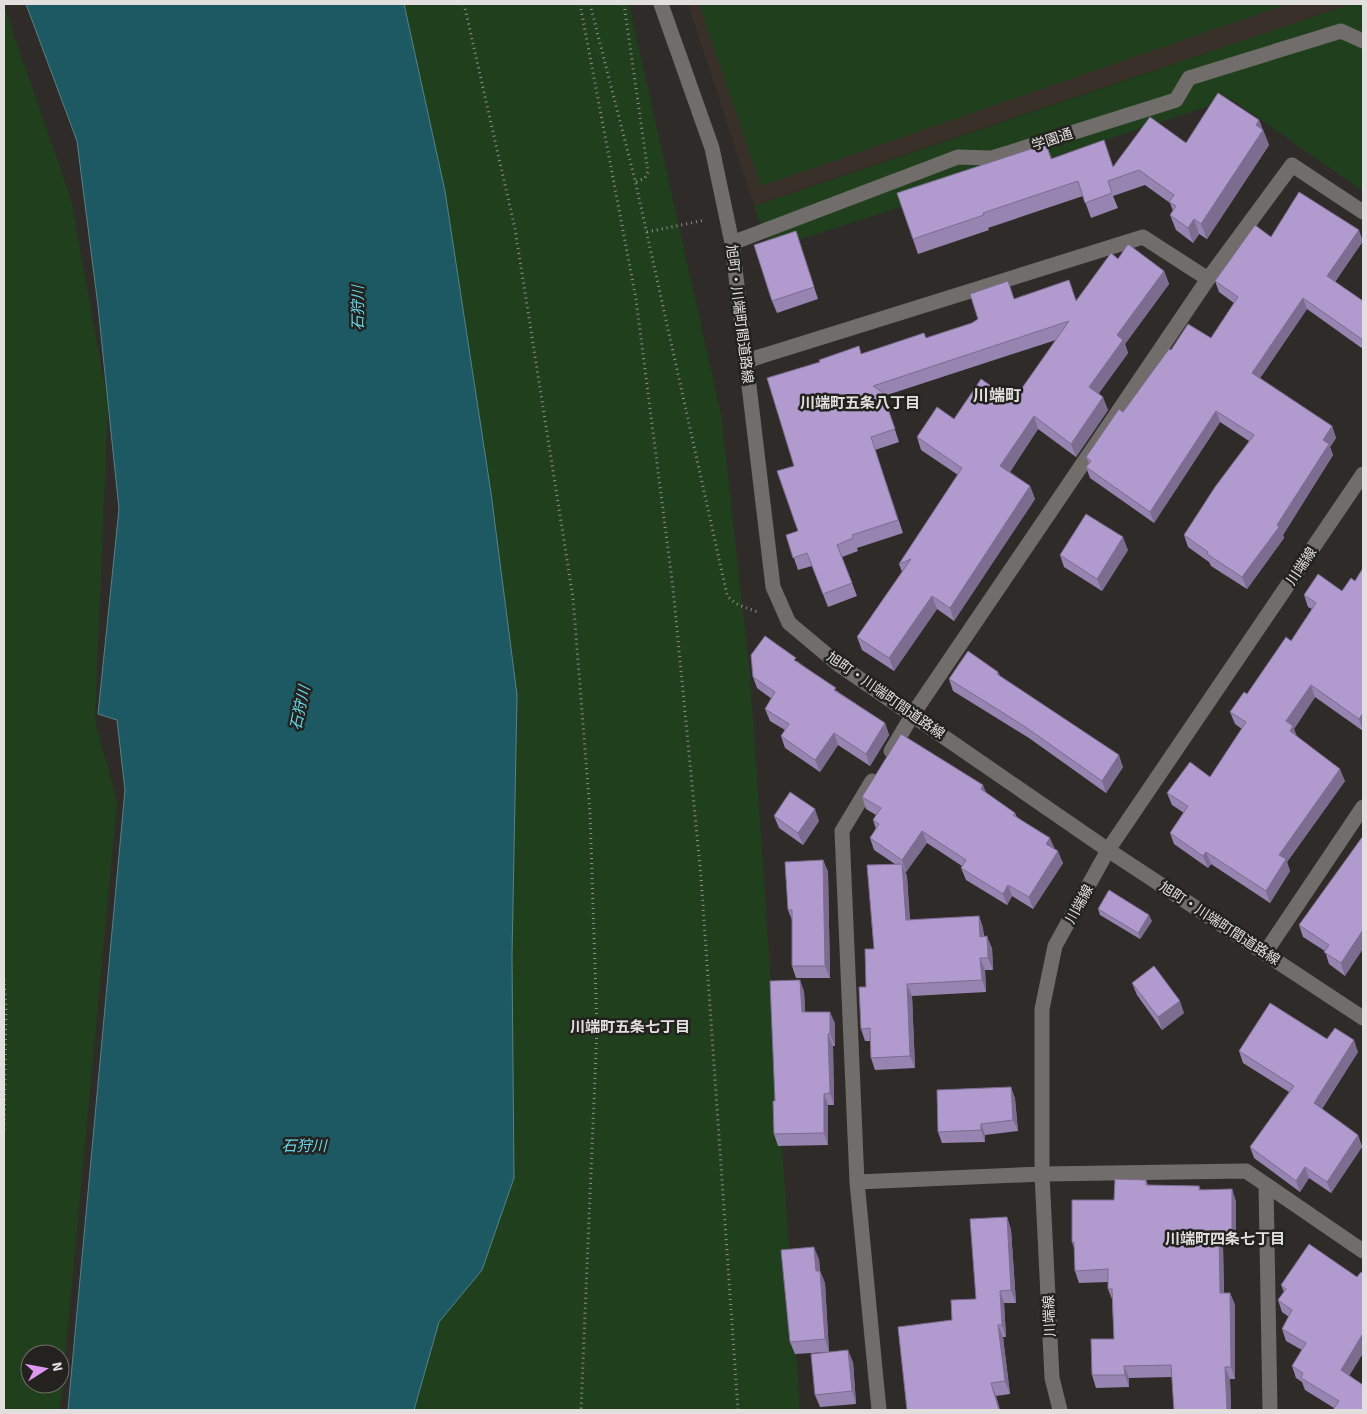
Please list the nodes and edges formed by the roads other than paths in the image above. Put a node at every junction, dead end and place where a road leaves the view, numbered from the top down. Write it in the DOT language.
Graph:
graph roads {
  1 [pos="661,4"];
  2 [pos="1363,41"];
  3 [pos="1363,212"];
  4 [pos="732,243"];
  5 [pos="1208,279"];
  6 [pos="746,361"];
  7 [pos="1363,474"];
  8 [pos="913,714"];
  9 [pos="1363,807"];
  10 [pos="1108,850"];
  11 [pos="1265,953"];
  12 [pos="1363,1018"];
  13 [pos="1042,1174"];
  14 [pos="857,1182"];
  15 [pos="1266,1185"];
  16 [pos="1363,1251"];
  17 [pos="879,1410"];
  18 [pos="1060,1410"];
  19 [pos="1270,1410"];
  1 -- 4 [label="street, 旭町・川端町間道路線"];
  2 -- 4 [label="street, 学園通"];
  3 -- 5 [label="street"];
  4 -- 6 [label="street, 旭町・川端町間道路線"];
  5 -- 6 [label="street"];
  5 -- 8 [label="street"];
  6 -- 8 [label="street, 旭町・川端町間道路線"];
  7 -- 10 [label="street, 川端線"];
  8 -- 10 [label="street, 旭町・川端町間道路線"];
  8 -- 14 [label="street"];
  9 -- 11 [label="street"];
  10 -- 11 [label="street, 旭町・川端町間道路線"];
  10 -- 13 [label="street, 川端線"];
  11 -- 12 [label="street, 旭町・川端町間道路線"];
  13 -- 14 [label="street"];
  13 -- 15 [label="street"];
  13 -- 18 [label="street, 川端線"];
  14 -- 17 [label="street"];
  15 -- 16 [label="street"];
  15 -- 19 [label="street"];
}
